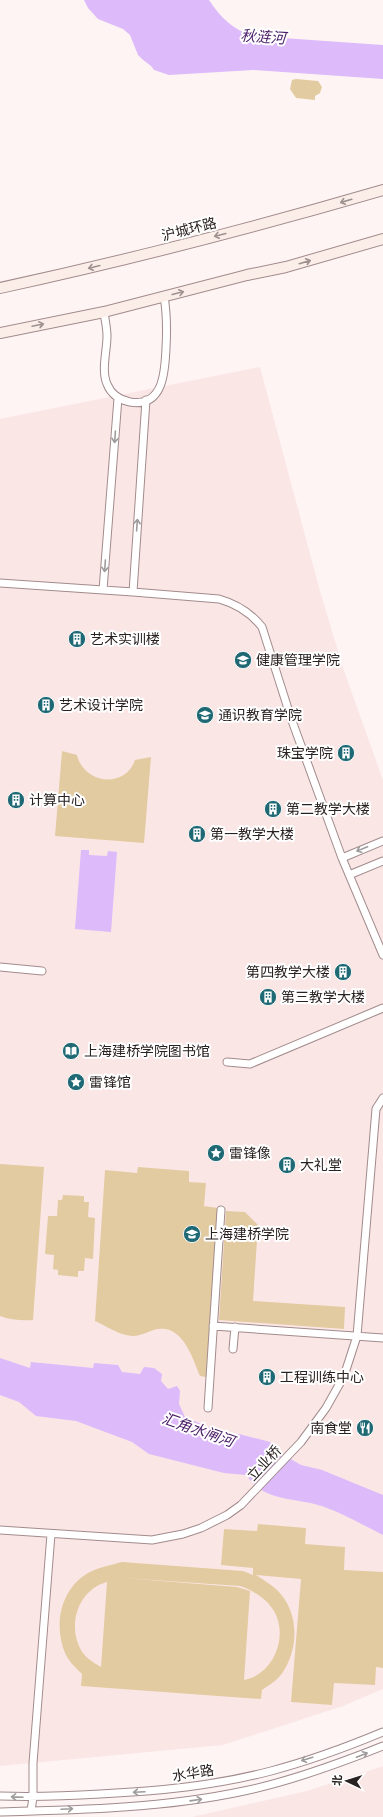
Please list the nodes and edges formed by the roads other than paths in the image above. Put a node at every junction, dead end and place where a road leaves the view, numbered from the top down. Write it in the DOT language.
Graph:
graph roads {
  1 [pos="383,190"];
  2 [pos="383,240"];
  3 [pos="0,288"];
  4 [pos="164,296"];
  5 [pos="104,312"];
  6 [pos="0,333"];
  7 [pos="118,398"];
  8 [pos="146,400"];
  9 [pos="0,583"];
  10 [pos="103,590"];
  11 [pos="133,592"];
  12 [pos="383,841"];
  13 [pos="342,858"];
  14 [pos="383,861"];
  15 [pos="349,876"];
  16 [pos="383,955"];
  17 [pos="0,967"];
  18 [pos="42,971"];
  19 [pos="383,1008"];
  20 [pos="227,1062"];
  21 [pos="383,1098"];
  22 [pos="221,1210"];
  23 [pos="213,1326"];
  24 [pos="235,1328"];
  25 [pos="357,1336"];
  26 [pos="383,1338"];
  27 [pos="233,1349"];
  28 [pos="208,1408"];
  29 [pos="0,1530"];
  30 [pos="51,1534"];
  31 [pos="383,1732"];
  32 [pos="383,1746"];
  33 [pos="0,1796"];
  34 [pos="33,1797"];
  35 [pos="31,1811"];
  36 [pos="0,1812"];
  1 -- 3 [label="main road, 沪城环路, one-way"];
  4 -- 2 [label="main road, one-way"];
  4 -- 5 [label="main road"];
  4 -- 8 [label="street"];
  6 -- 5 [label="main road, one-way"];
  5 -- 7 [label="street"];
  7 -- 8 [label="street"];
  7 -- 10 [label="street, one-way"];
  11 -- 8 [label="street, one-way"];
  9 -- 10 [label="street"];
  10 -- 11 [label="street"];
  11 -- 13 [label="street"];
  12 -- 13 [label="street, one-way"];
  13 -- 15 [label="street"];
  14 -- 15 [label="street"];
  15 -- 16 [label="street"];
  17 -- 18 [label="street"];
  19 -- 20 [label="street"];
  21 -- 25 [label="street, 立业桥"];
  22 -- 23 [label="street"];
  23 -- 24 [label="street"];
  23 -- 28 [label="street"];
  24 -- 25 [label="street"];
  24 -- 27 [label="street"];
  25 -- 26 [label="street"];
  25 -- 30 [label="street, 立业桥"];
  29 -- 30 [label="street, 立业桥"];
  30 -- 34 [label="street"];
  31 -- 34 [label="street, 水华路, one-way"];
  35 -- 32 [label="street, 水华路, one-way"];
  34 -- 33 [label="street, 水华路, one-way"];
  34 -- 35 [label="street"];
  35 -- 36 [label="street, 水华路"];
}
